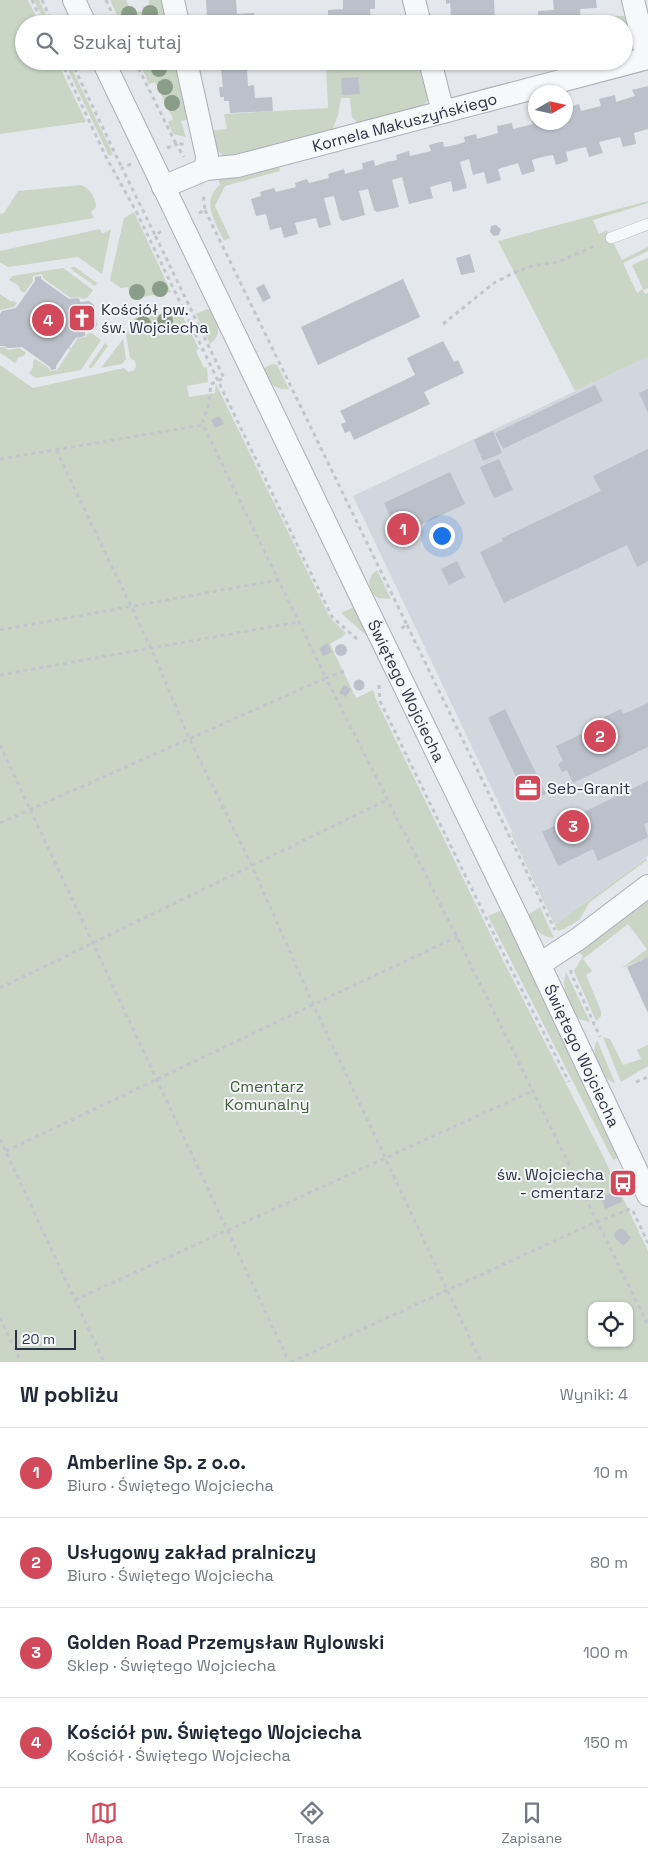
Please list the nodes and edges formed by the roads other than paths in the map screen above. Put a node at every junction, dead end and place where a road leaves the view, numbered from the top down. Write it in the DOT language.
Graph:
graph roads {
  1 [pos="74,0"];
  2 [pos="173,0"];
  3 [pos="414,0"];
  4 [pos="633,0"];
  5 [pos="81,15"];
  6 [pos="176,15"];
  7 [pos="418,15"];
  8 [pos="647,58"];
  9 [pos="633,62"];
  10 [pos="107,70"];
  11 [pos="188,70"];
  12 [pos="432,70"];
  13 [pos="602,70"];
  14 [pos="443,112"];
  15 [pos="197,172"];
  16 [pos="163,187"];
  17 [pos="648,224"];
  18 [pos="611,238"];
  19 [pos="648,886"];
  20 [pos="540,964"];
  21 [pos="648,1195"];
  1 -- 5 [label="street"];
  2 -- 6 [label="street"];
  3 -- 7 [label="street"];
  4 -- 8 [label="street"];
  8 -- 9 [label="street, Kornela Makuszyńskiego"];
  10 -- 16 [label="street, Świętego Wojciecha"];
  11 -- 15 [label="street"];
  12 -- 14 [label="street"];
  13 -- 14 [label="street, Kornela Makuszyńskiego"];
  14 -- 15 [label="street, Kornela Makuszyńskiego"];
  15 -- 16 [label="street, Kornela Makuszyńskiego"];
  16 -- 20 [label="street, Świętego Wojciecha"];
  17 -- 18 [label="lane"];
  19 -- 20 [label="street"];
  20 -- 21 [label="street, Świętego Wojciecha"];
}
